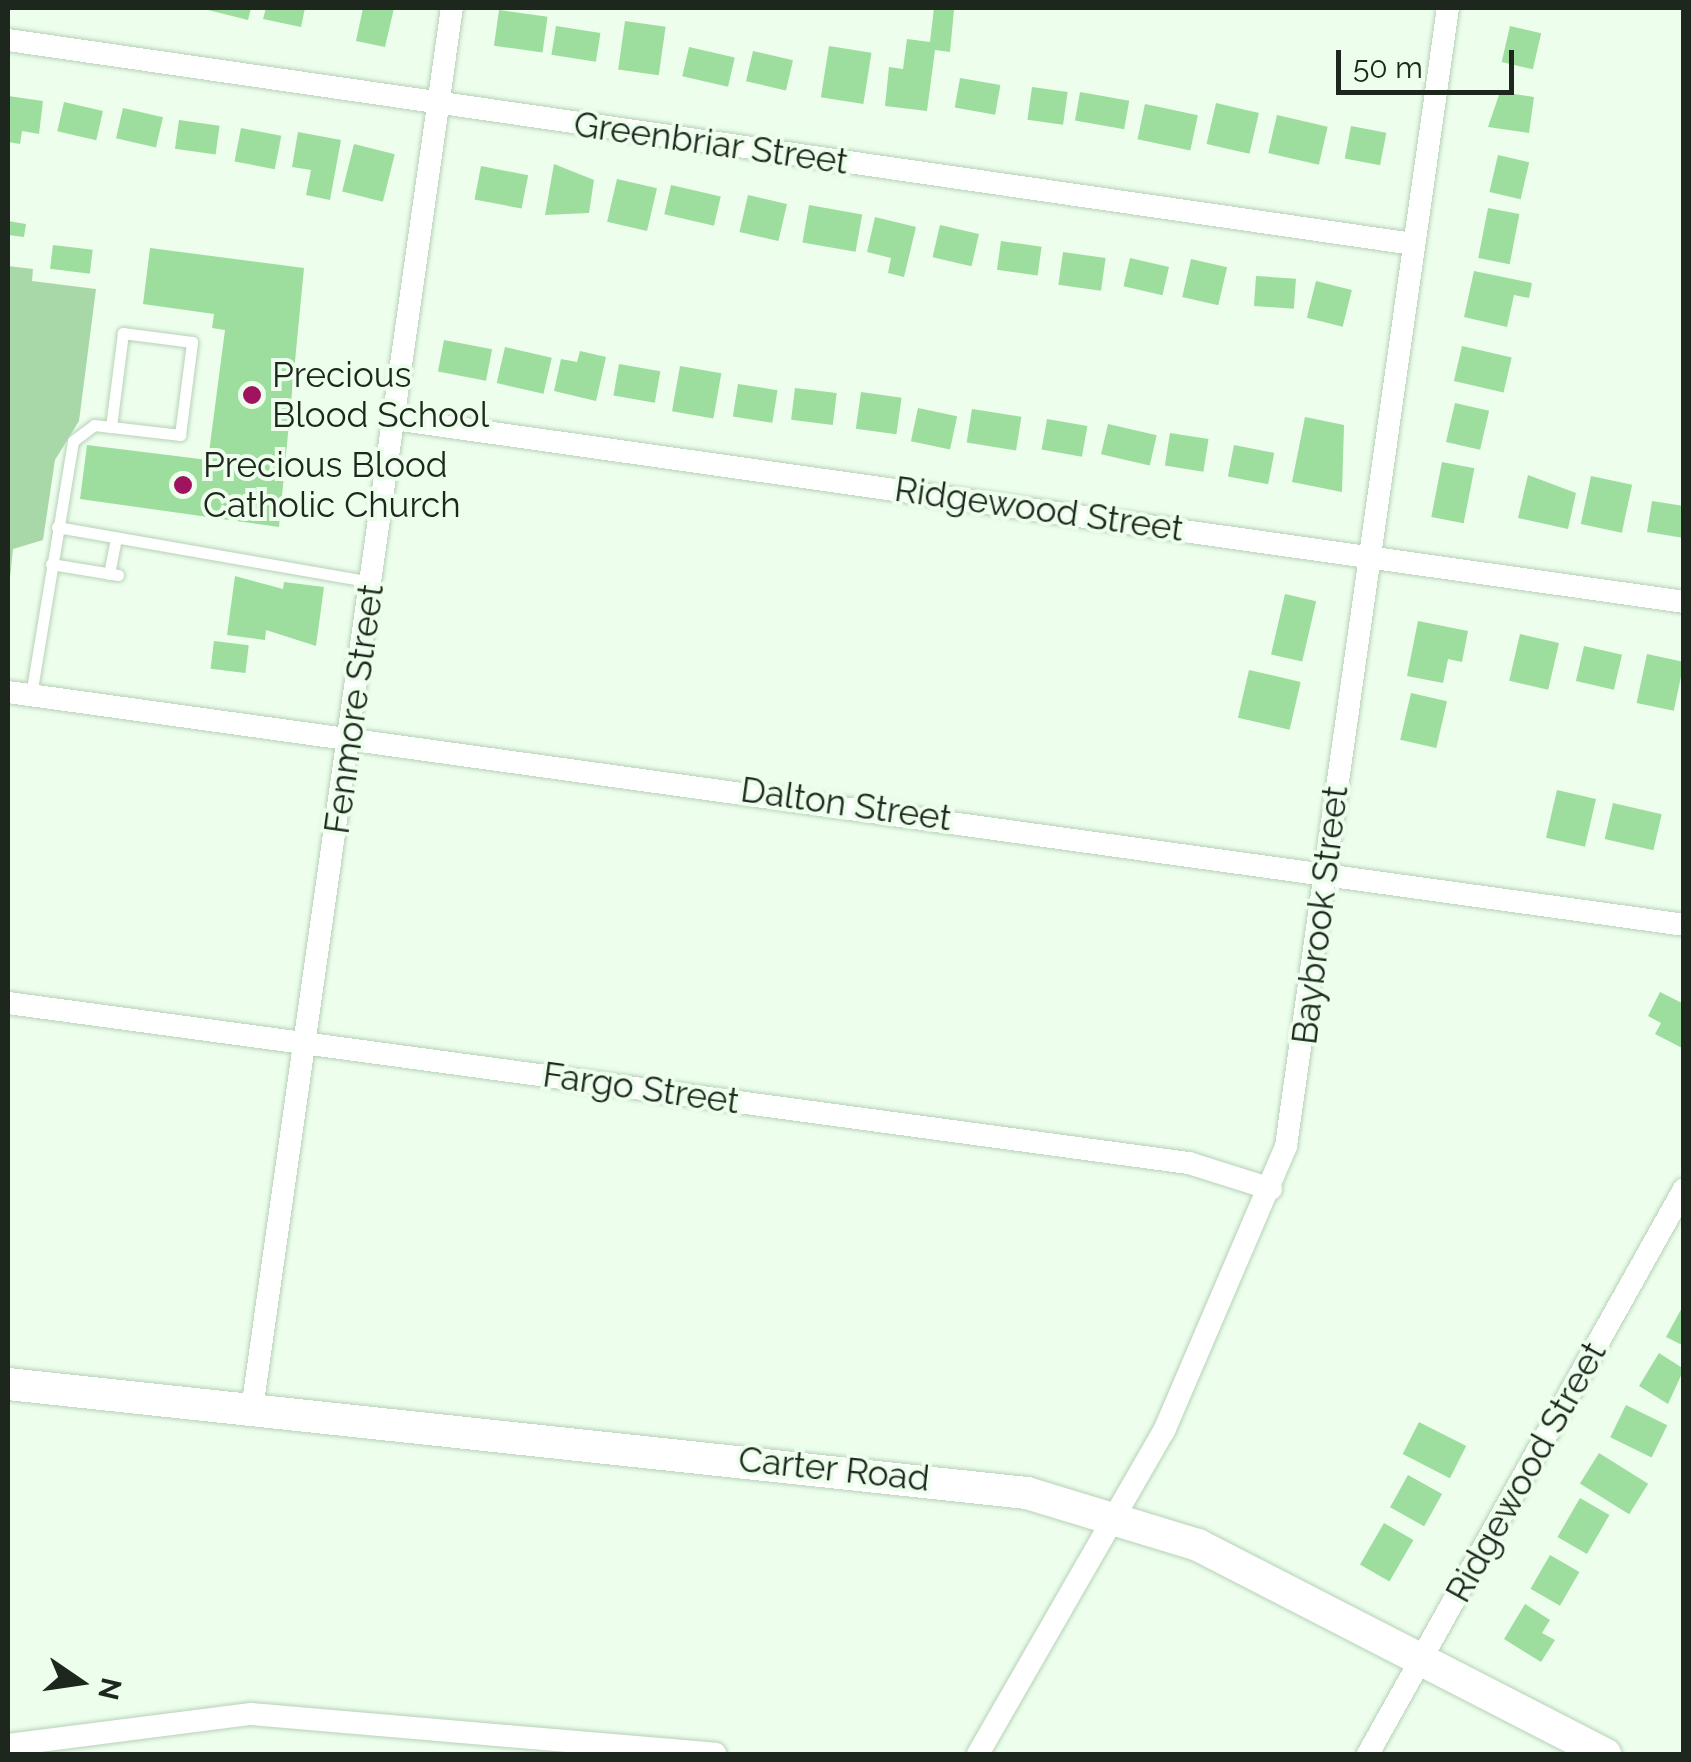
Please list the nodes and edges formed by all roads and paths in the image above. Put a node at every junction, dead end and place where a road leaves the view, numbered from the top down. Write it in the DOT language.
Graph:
graph roads {
  1 [pos="452,8"];
  2 [pos="1448,8"];
  3 [pos="8,40"];
  4 [pos="437,107"];
  5 [pos="1414,244"];
  6 [pos="394,419"];
  7 [pos="111,426"];
  8 [pos="57,528"];
  9 [pos="116,538"];
  10 [pos="1369,555"];
  11 [pos="51,564"];
  12 [pos="371,582"];
  13 [pos="1684,602"];
  14 [pos="8,692"];
  15 [pos="32,695"];
  16 [pos="350,738"];
  17 [pos="1323,871"];
  18 [pos="1684,926"];
  19 [pos="8,1003"];
  20 [pos="307,1042"];
  21 [pos="1270,1188"];
  22 [pos="1684,1188"];
  23 [pos="8,1384"];
  24 [pos="252,1409"];
  25 [pos="1116,1516"];
  26 [pos="1422,1659"];
  27 [pos="8,1745"];
  28 [pos="52,1750"];
  29 [pos="715,1754"];
  30 [pos="978,1754"];
  31 [pos="1368,1754"];
  32 [pos="1605,1754"];
  1 -- 4 [label="street, Fenmore Street"];
  2 -- 5 [label="street, Baybrook Street"];
  3 -- 4 [label="street, Greenbriar Street"];
  4 -- 5 [label="street, Greenbriar Street"];
  4 -- 6 [label="street, Fenmore Street"];
  5 -- 10 [label="street, Baybrook Street"];
  6 -- 10 [label="street, Ridgewood Street"];
  6 -- 12 [label="street, Fenmore Street"];
  7 -- 7 [label="lane"];
  7 -- 8 [label="lane"];
  8 -- 9 [label="lane"];
  8 -- 11 [label="lane"];
  9 -- 11 [label="lane"];
  9 -- 12 [label="lane"];
  10 -- 13 [label="street, Ridgewood Street"];
  10 -- 17 [label="street, Baybrook Street"];
  11 -- 15 [label="lane"];
  12 -- 16 [label="street, Fenmore Street"];
  14 -- 15 [label="street, Dalton Street"];
  15 -- 16 [label="street, Dalton Street"];
  16 -- 17 [label="street, Dalton Street"];
  16 -- 20 [label="street, Fenmore Street"];
  17 -- 18 [label="street, Dalton Street"];
  17 -- 21 [label="street, Baybrook Street"];
  19 -- 20 [label="street, Fargo Street"];
  20 -- 21 [label="street, Fargo Street"];
  20 -- 24 [label="street, Fenmore Street"];
  21 -- 25 [label="street, Baybrook Street"];
  22 -- 26 [label="street, Ridgewood Street"];
  23 -- 24 [label="main road, Carter Road"];
  24 -- 25 [label="main road, Carter Road"];
  25 -- 26 [label="main road, Carter Road"];
  25 -- 30 [label="street, Baybrook Street"];
  26 -- 31 [label="street, Ridgewood Street"];
  26 -- 32 [label="main road, Carter Road"];
  27 -- 28 [label="street"];
  28 -- 29 [label="street"];
}
